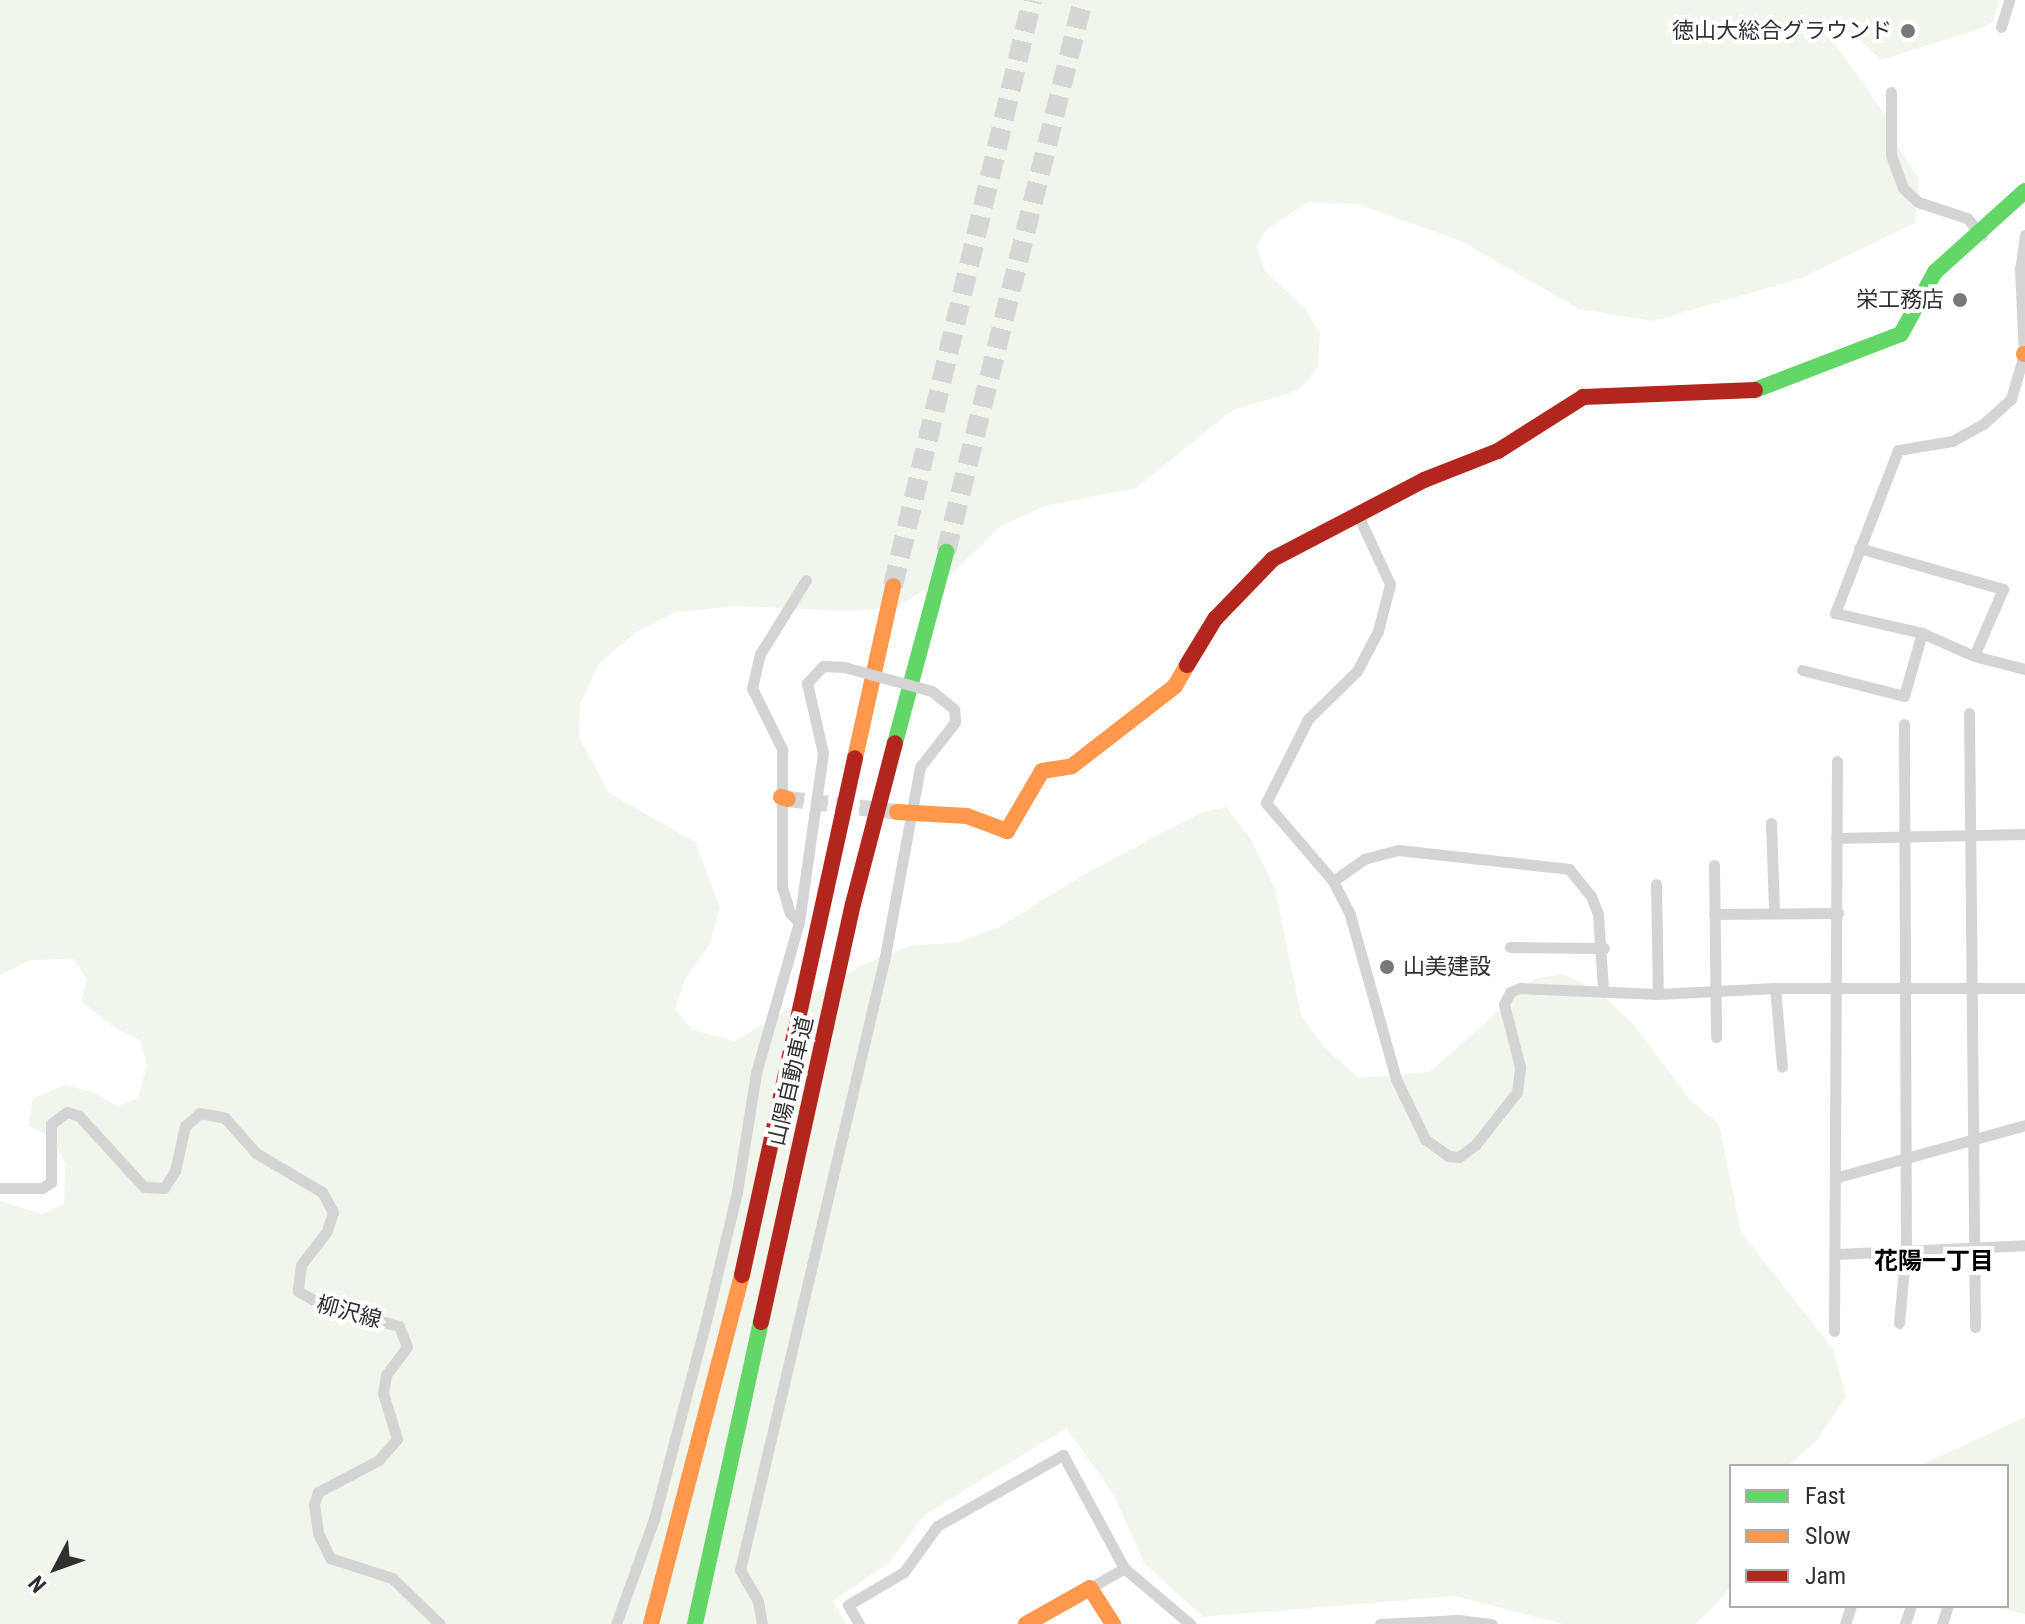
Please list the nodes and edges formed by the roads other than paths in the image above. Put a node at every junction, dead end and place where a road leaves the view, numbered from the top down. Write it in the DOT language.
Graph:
graph roads {
  1 [pos="2009,0"];
  2 [pos="2001,27"];
  3 [pos="1891,92"];
  4 [pos="2025,191"];
  5 [pos="1982,235"];
  6 [pos="2025,235"];
  7 [pos="2022,269"];
  8 [pos="2024,354"];
  9 [pos="1357,513"];
  10 [pos="1859,548"];
  11 [pos="946,552"];
  12 [pos="806,580"];
  13 [pos="893,586"];
  14 [pos="1922,633"];
  15 [pos="1974,656"];
  16 [pos="2025,669"];
  17 [pos="1802,670"];
  18 [pos="1969,713"];
  19 [pos="1904,724"];
  20 [pos="1837,761"];
  21 [pos="904,811"];
  22 [pos="1771,823"];
  23 [pos="2025,834"];
  24 [pos="1904,835"];
  25 [pos="1971,836"];
  26 [pos="1836,838"];
  27 [pos="1714,865"];
  28 [pos="1333,881"];
  29 [pos="1656,884"];
  30 [pos="1774,911"];
  31 [pos="1838,913"];
  32 [pos="1714,914"];
  33 [pos="799,922"];
  34 [pos="1510,947"];
  35 [pos="1604,948"];
  36 [pos="1971,987"];
  37 [pos="1775,988"];
  38 [pos="2025,988"];
  39 [pos="1603,989"];
  40 [pos="1838,989"];
  41 [pos="1904,989"];
  42 [pos="1718,990"];
  43 [pos="1658,994"];
  44 [pos="1716,1037"];
  45 [pos="1782,1067"];
  46 [pos="2025,1125"];
  47 [pos="1973,1140"];
  48 [pos="1906,1158"];
  49 [pos="1838,1177"];
  50 [pos="0,1188"];
  51 [pos="2025,1245"];
  52 [pos="1906,1247"];
  53 [pos="1974,1248"];
  54 [pos="1837,1254"];
  55 [pos="1899,1323"];
  56 [pos="1975,1327"];
  57 [pos="1834,1331"];
  58 [pos="1124,1568"];
  59 [pos="1090,1588"];
  60 [pos="440,1624"];
  61 [pos="616,1624"];
  62 [pos="651,1624"];
  63 [pos="695,1624"];
  64 [pos="762,1624"];
  65 [pos="859,1624"];
  66 [pos="1026,1624"];
  67 [pos="1113,1624"];
  68 [pos="1190,1624"];
  69 [pos="1380,1624"];
  70 [pos="1492,1624"];
  1 -- 2 [label="street"];
  3 -- 5 [label="street"];
  4 -- 5 [label="main road"];
  5 -- 9 [label="main road"];
  6 -- 7 [label="street"];
  7 -- 8 [label="street"];
  8 -- 10 [label="street"];
  9 -- 21 [label="main road"];
  9 -- 28 [label="street"];
  10 -- 14 [label="street"];
  10 -- 15 [label="street"];
  11 -- 63 [label="main road, 山陽自動車道"];
  12 -- 33 [label="street"];
  13 -- 62 [label="main road, 山陽自動車道"];
  14 -- 15 [label="street"];
  14 -- 17 [label="street"];
  15 -- 16 [label="street"];
  18 -- 25 [label="street"];
  19 -- 24 [label="street"];
  20 -- 26 [label="street"];
  21 -- 33 [label="street, bridge"];
  21 -- 64 [label="street"];
  22 -- 30 [label="street"];
  23 -- 25 [label="street"];
  24 -- 25 [label="street"];
  24 -- 26 [label="street"];
  24 -- 41 [label="street"];
  25 -- 36 [label="street"];
  26 -- 31 [label="street"];
  27 -- 32 [label="street"];
  28 -- 35 [label="street"];
  28 -- 39 [label="street"];
  29 -- 43 [label="street"];
  30 -- 31 [label="street"];
  30 -- 32 [label="street"];
  31 -- 40 [label="street"];
  32 -- 42 [label="street"];
  33 -- 61 [label="street"];
  34 -- 35 [label="street"];
  35 -- 39 [label="street"];
  36 -- 38 [label="street"];
  36 -- 41 [label="street"];
  36 -- 47 [label="street"];
  37 -- 40 [label="street"];
  37 -- 42 [label="street"];
  37 -- 45 [label="street"];
  39 -- 43 [label="street"];
  40 -- 41 [label="street"];
  40 -- 49 [label="street"];
  41 -- 48 [label="street"];
  42 -- 43 [label="street"];
  42 -- 44 [label="street"];
  46 -- 47 [label="street"];
  47 -- 48 [label="street"];
  47 -- 53 [label="street"];
  48 -- 49 [label="street"];
  48 -- 52 [label="street"];
  49 -- 54 [label="street"];
  50 -- 60 [label="street, 柳沢線"];
  51 -- 53 [label="street"];
  52 -- 53 [label="street"];
  52 -- 54 [label="street"];
  52 -- 55 [label="street"];
  53 -- 56 [label="street"];
  54 -- 57 [label="street"];
  58 -- 59 [label="street"];
  58 -- 65 [label="street"];
  58 -- 68 [label="street"];
  59 -- 66 [label="main road"];
  59 -- 67 [label="main road"];
  69 -- 70 [label="street"];
}
